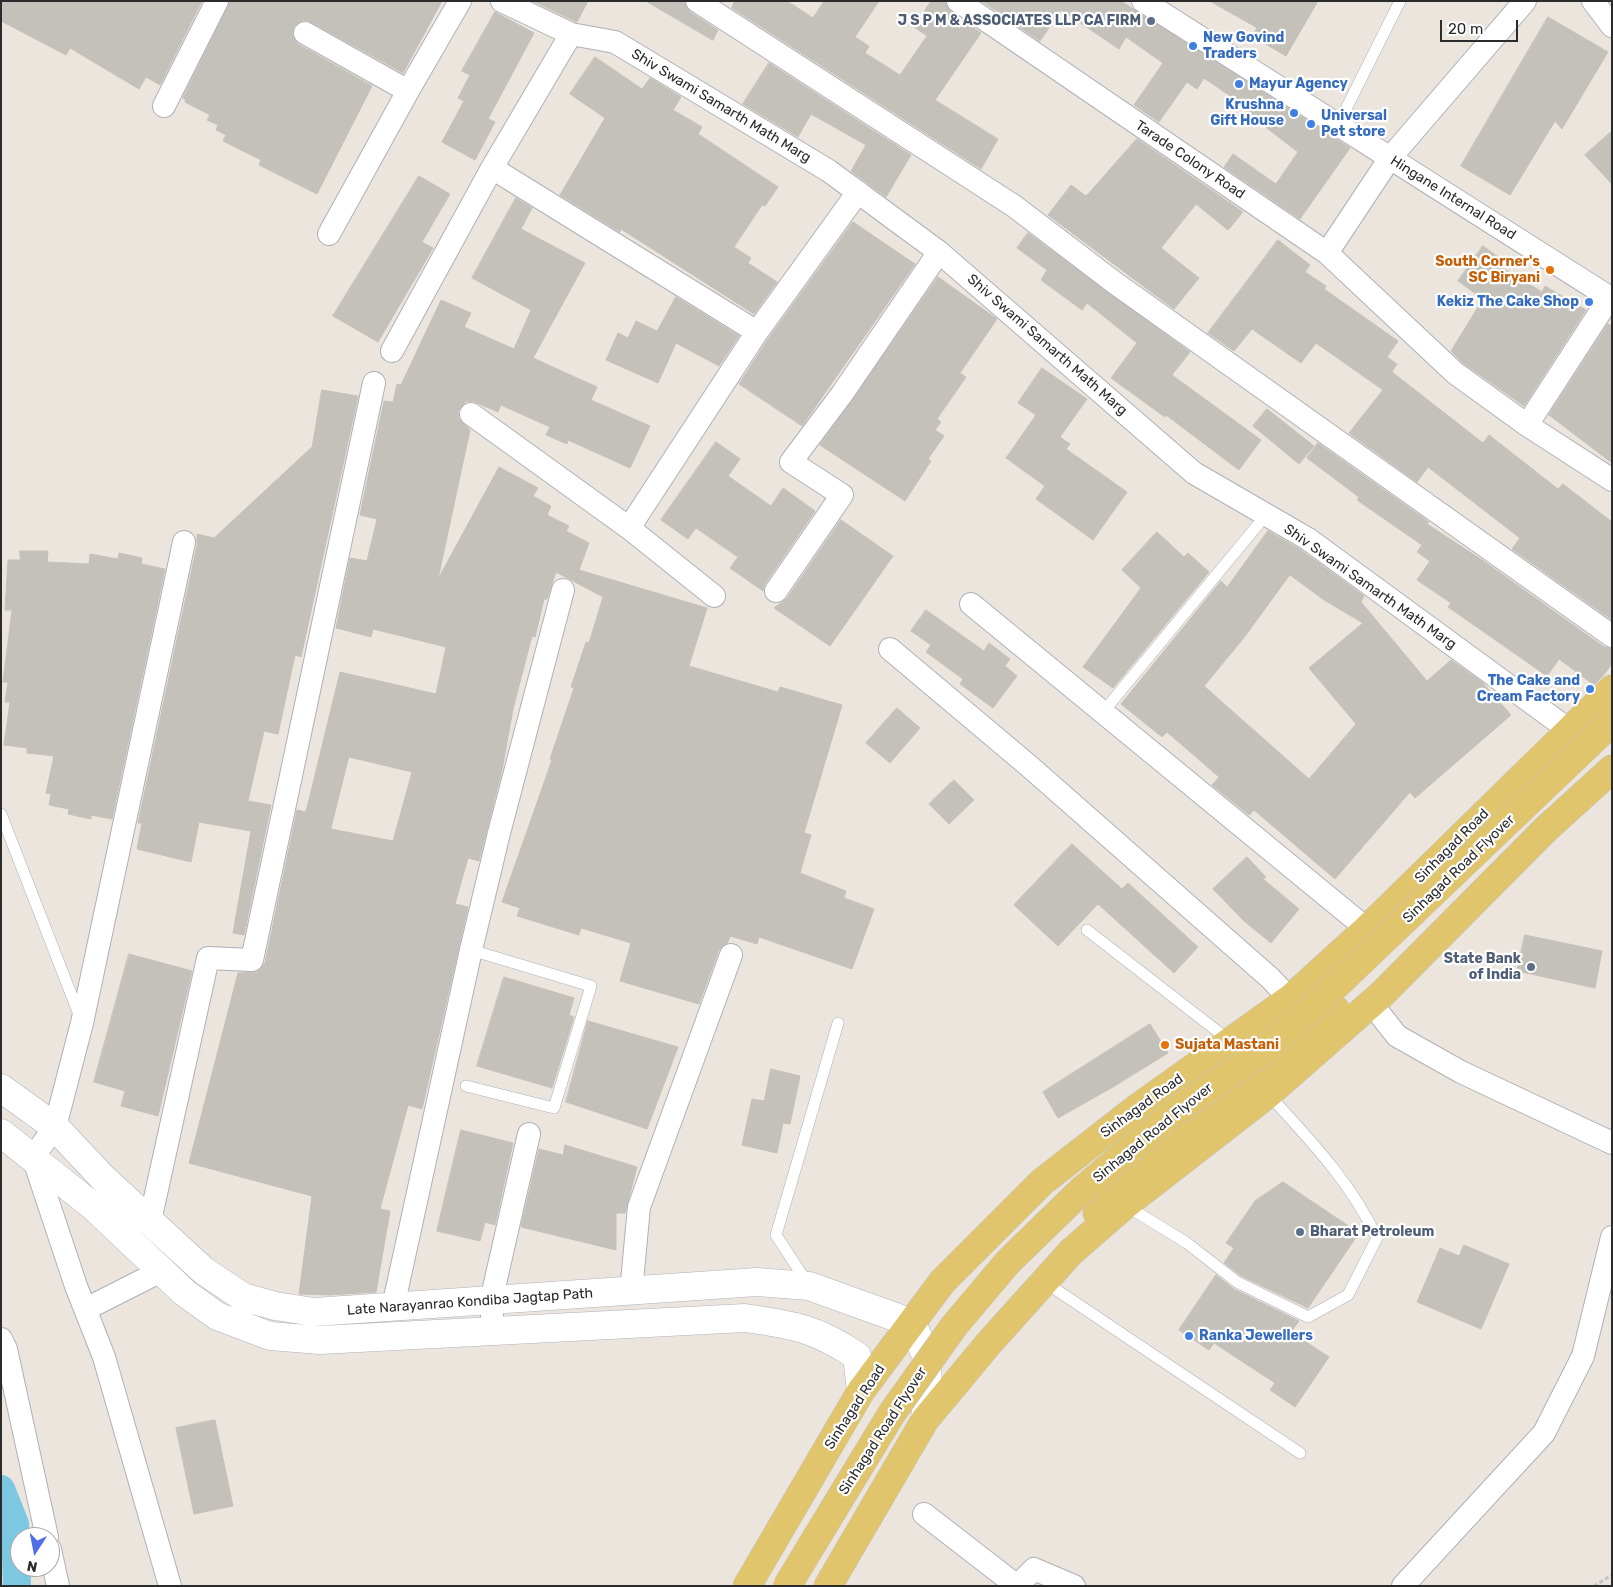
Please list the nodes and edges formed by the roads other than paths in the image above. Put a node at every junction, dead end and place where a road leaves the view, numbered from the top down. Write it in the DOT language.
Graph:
graph roads {
  1 [pos="217,1"];
  2 [pos="460,1"];
  3 [pos="502,1"];
  4 [pos="697,1"];
  5 [pos="958,1"];
  6 [pos="1143,1"];
  7 [pos="1400,1"];
  8 [pos="1525,1"];
  9 [pos="1593,1"];
  10 [pos="1612,26"];
  11 [pos="305,33"];
  12 [pos="571,34"];
  13 [pos="408,91"];
  14 [pos="164,106"];
  15 [pos="1338,125"];
  16 [pos="1390,158"];
  17 [pos="492,168"];
  18 [pos="858,192"];
  19 [pos="329,234"];
  20 [pos="940,252"];
  21 [pos="1326,253"];
  22 [pos="1611,298"];
  23 [pos="757,332"];
  24 [pos="392,351"];
  25 [pos="374,382"];
  26 [pos="471,414"];
  27 [pos="1527,425"];
  28 [pos="1612,480"];
  29 [pos="1266,515"];
  30 [pos="629,528"];
  31 [pos="184,542"];
  32 [pos="563,590"];
  33 [pos="776,591"];
  34 [pos="714,596"];
  35 [pos="971,604"];
  36 [pos="1612,636"];
  37 [pos="890,649"];
  38 [pos="1612,689"];
  39 [pos="1103,712"];
  40 [pos="1612,722"];
  41 [pos="1569,730"];
  42 [pos="1612,750"];
  43 [pos="1612,769"];
  44 [pos="1,814"];
  45 [pos="1367,929"];
  46 [pos="1087,930"];
  47 [pos="471,950"];
  48 [pos="731,955"];
  49 [pos="1290,999"];
  50 [pos="1371,1003"];
  51 [pos="82,1023"];
  52 [pos="838,1024"];
  53 [pos="1231,1042"];
  54 [pos="466,1086"];
  55 [pos="1,1088"];
  56 [pos="1268,1094"];
  57 [pos="1,1095"];
  58 [pos="55,1127"];
  59 [pos="1,1133"];
  60 [pos="529,1134"];
  61 [pos="1612,1142"];
  62 [pos="33,1156"];
  63 [pos="1126,1206"];
  64 [pos="150,1220"];
  65 [pos="1612,1237"];
  66 [pos="1071,1252"];
  67 [pos="161,1271"];
  68 [pos="1043,1281"];
  69 [pos="809,1286"];
  70 [pos="631,1292"];
  71 [pos="491,1301"];
  72 [pos="393,1307"];
  73 [pos="86,1310"];
  74 [pos="912,1324"];
  75 [pos="493,1331"];
  76 [pos="1,1339"];
  77 [pos="861,1391"];
  78 [pos="925,1420"];
  79 [pos="1300,1453"];
  80 [pos="924,1514"];
  81 [pos="46,1527"];
  82 [pos="170,1586"];
  83 [pos="747,1586"];
  84 [pos="787,1586"];
  85 [pos="828,1586"];
  86 [pos="1017,1586"];
  87 [pos="1074,1586"];
  88 [pos="1403,1586"];
  1 -- 14 [label="street"];
  2 -- 13 [label="street"];
  3 -- 12 [label="street, Shiv Swami Samarth Math Marg"];
  4 -- 36 [label="street"];
  5 -- 21 [label="street, Tarade Colony Road"];
  6 -- 15 [label="street, Hingane Internal Road"];
  7 -- 15 [label="lane"];
  8 -- 16 [label="street"];
  9 -- 10 [label="street"];
  11 -- 13 [label="street"];
  12 -- 17 [label="street"];
  12 -- 18 [label="street, Shiv Swami Samarth Math Marg"];
  13 -- 19 [label="street"];
  15 -- 16 [label="street, Hingane Internal Road"];
  16 -- 21 [label="street"];
  16 -- 22 [label="street, Hingane Internal Road"];
  17 -- 23 [label="street"];
  17 -- 24 [label="street"];
  18 -- 20 [label="street, Shiv Swami Samarth Math Marg"];
  18 -- 23 [label="street"];
  20 -- 29 [label="street, Shiv Swami Samarth Math Marg"];
  20 -- 33 [label="street"];
  21 -- 27 [label="street, Tarade Colony Road"];
  22 -- 27 [label="street"];
  23 -- 30 [label="street"];
  25 -- 64 [label="street"];
  26 -- 30 [label="street"];
  27 -- 28 [label="street, Tarade Colony Road"];
  29 -- 39 [label="lane"];
  29 -- 41 [label="street, Shiv Swami Samarth Math Marg"];
  30 -- 34 [label="street"];
  31 -- 51 [label="street"];
  32 -- 47 [label="street"];
  35 -- 39 [label="street"];
  37 -- 49 [label="street"];
  38 -- 41 [label="main road, Sinhagad Road"];
  39 -- 45 [label="street"];
  40 -- 84 [label="main road, Sinhagad Road Flyover, bridge"];
  41 -- 45 [label="main road, Sinhagad Road"];
  42 -- 66 [label="main road, Sinhagad Road Flyover"];
  43 -- 50 [label="main road"];
  44 -- 51 [label="lane"];
  45 -- 49 [label="main road, Sinhagad Road"];
  46 -- 53 [label="lane"];
  47 -- 54 [label="lane"];
  47 -- 72 [label="street"];
  48 -- 70 [label="street"];
  49 -- 53 [label="main road, Sinhagad Road"];
  50 -- 56 [label="main road"];
  50 -- 61 [label="street"];
  51 -- 58 [label="street"];
  52 -- 69 [label="lane"];
  53 -- 74 [label="main road, Sinhagad Road"];
  55 -- 58 [label="street, Late Narayanrao Kondiba Jagtap Path"];
  56 -- 63 [label="main road"];
  56 -- 63 [label="lane"];
  57 -- 62 [label="street"];
  58 -- 62 [label="street"];
  58 -- 64 [label="street, Late Narayanrao Kondiba Jagtap Path"];
  59 -- 62 [label="street, Late Narayanrao Kondiba Jagtap Path"];
  60 -- 71 [label="street"];
  62 -- 67 [label="street, Late Narayanrao Kondiba Jagtap Path"];
  62 -- 73 [label="street"];
  63 -- 66 [label="main road"];
  64 -- 72 [label="street, Late Narayanrao Kondiba Jagtap Path"];
  65 -- 88 [label="street"];
  66 -- 68 [label="main road"];
  67 -- 73 [label="street"];
  67 -- 75 [label="street, Late Narayanrao Kondiba Jagtap Path"];
  68 -- 78 [label="main road"];
  68 -- 79 [label="lane"];
  69 -- 70 [label="street, Late Narayanrao Kondiba Jagtap Path"];
  69 -- 74 [label="street, Late Narayanrao Kondiba Jagtap Path"];
  70 -- 71 [label="street, Late Narayanrao Kondiba Jagtap Path"];
  71 -- 72 [label="street, Late Narayanrao Kondiba Jagtap Path"];
  71 -- 75 [label="street"];
  73 -- 82 [label="street"];
  74 -- 77 [label="main road, Sinhagad Road"];
  74 -- 78 [label="street"];
  75 -- 77 [label="street, Late Narayanrao Kondiba Jagtap Path"];
  76 -- 81 [label="street"];
  77 -- 83 [label="main road, Sinhagad Road"];
  78 -- 85 [label="main road"];
  80 -- 86 [label="street"];
  86 -- 87 [label="street"];
}
